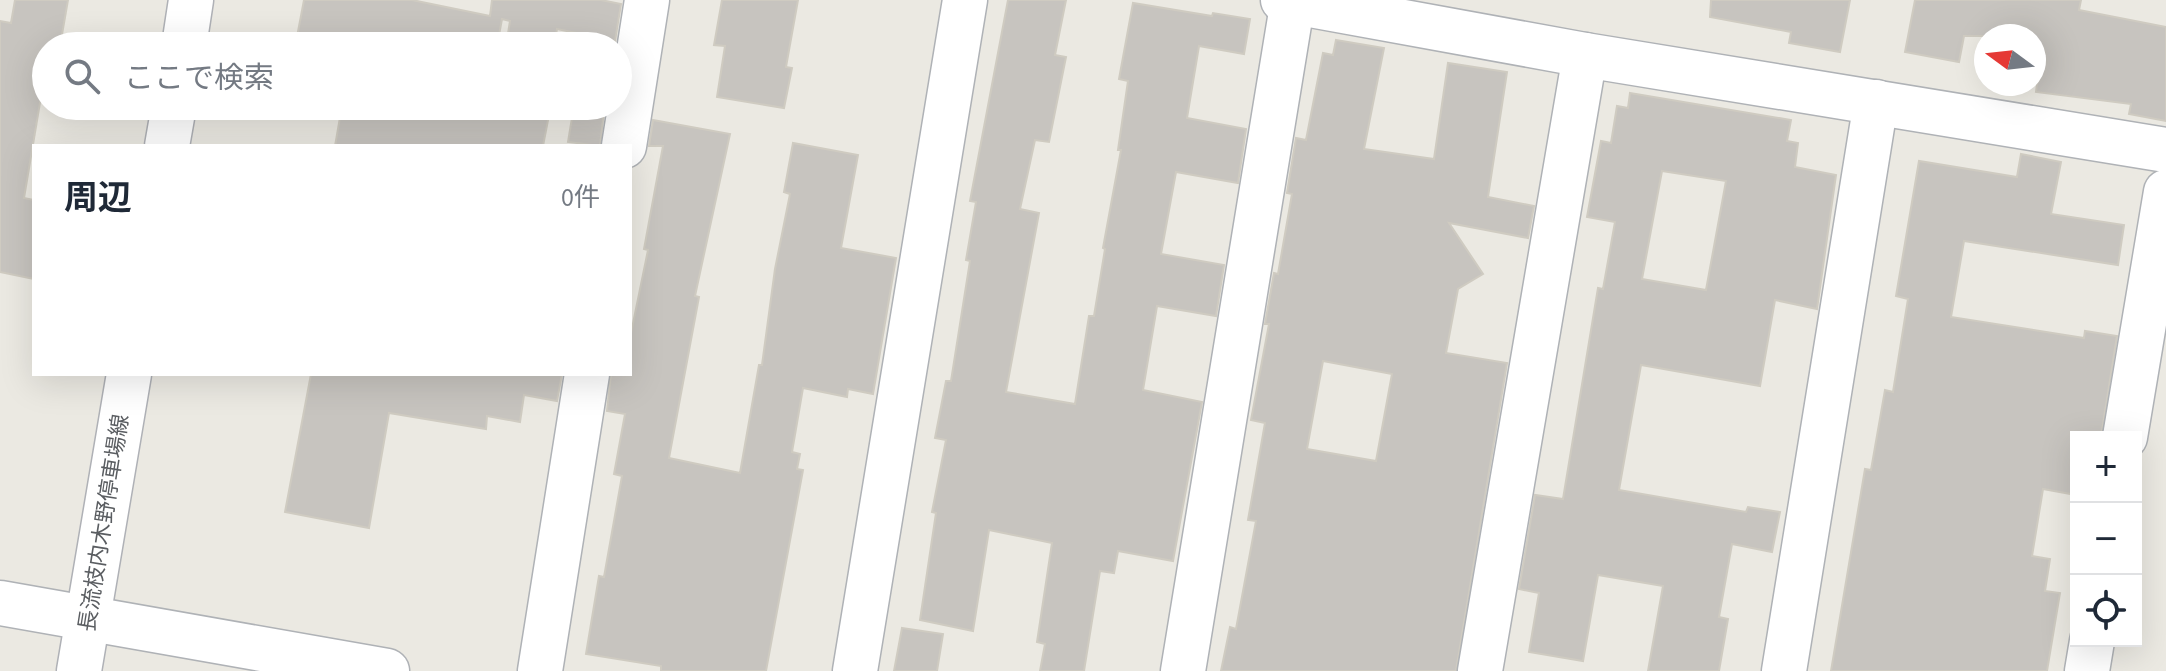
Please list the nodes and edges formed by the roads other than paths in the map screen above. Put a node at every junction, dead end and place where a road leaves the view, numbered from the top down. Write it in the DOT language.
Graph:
graph roads {
  1 [pos="191,0"];
  2 [pos="647,0"];
  3 [pos="965,0"];
  4 [pos="1290,0"];
  5 [pos="186,32"];
  6 [pos="1585,55"];
  7 [pos="632,95"];
  8 [pos="1876,102"];
  9 [pos="172,120"];
  10 [pos="628,120"];
  11 [pos="167,144"];
  12 [pos="624,144"];
  13 [pos="2166,150"];
  14 [pos="2166,192"];
  15 [pos="129,376"];
  16 [pos="587,376"];
  17 [pos="2126,431"];
  18 [pos="0,603"];
  19 [pos="88,617"];
  20 [pos="2091,647"];
  21 [pos="79,671"];
  22 [pos="387,671"];
  23 [pos="540,671"];
  24 [pos="855,671"];
  25 [pos="1183,671"];
  26 [pos="1480,671"];
  27 [pos="1784,671"];
  28 [pos="2087,671"];
  1 -- 5 [label="street"];
  2 -- 7 [label="street"];
  3 -- 24 [label="street"];
  4 -- 6 [label="street"];
  4 -- 25 [label="street"];
  6 -- 8 [label="street"];
  6 -- 26 [label="street"];
  8 -- 13 [label="street"];
  8 -- 27 [label="street"];
  9 -- 11 [label="street"];
  10 -- 12 [label="street"];
  14 -- 17 [label="street"];
  15 -- 19 [label="street, 長流枝内木野停車場線"];
  16 -- 23 [label="street"];
  18 -- 19 [label="street"];
  19 -- 21 [label="street, 長流枝内木野停車場線"];
  19 -- 22 [label="street"];
  20 -- 28 [label="street"];
}
